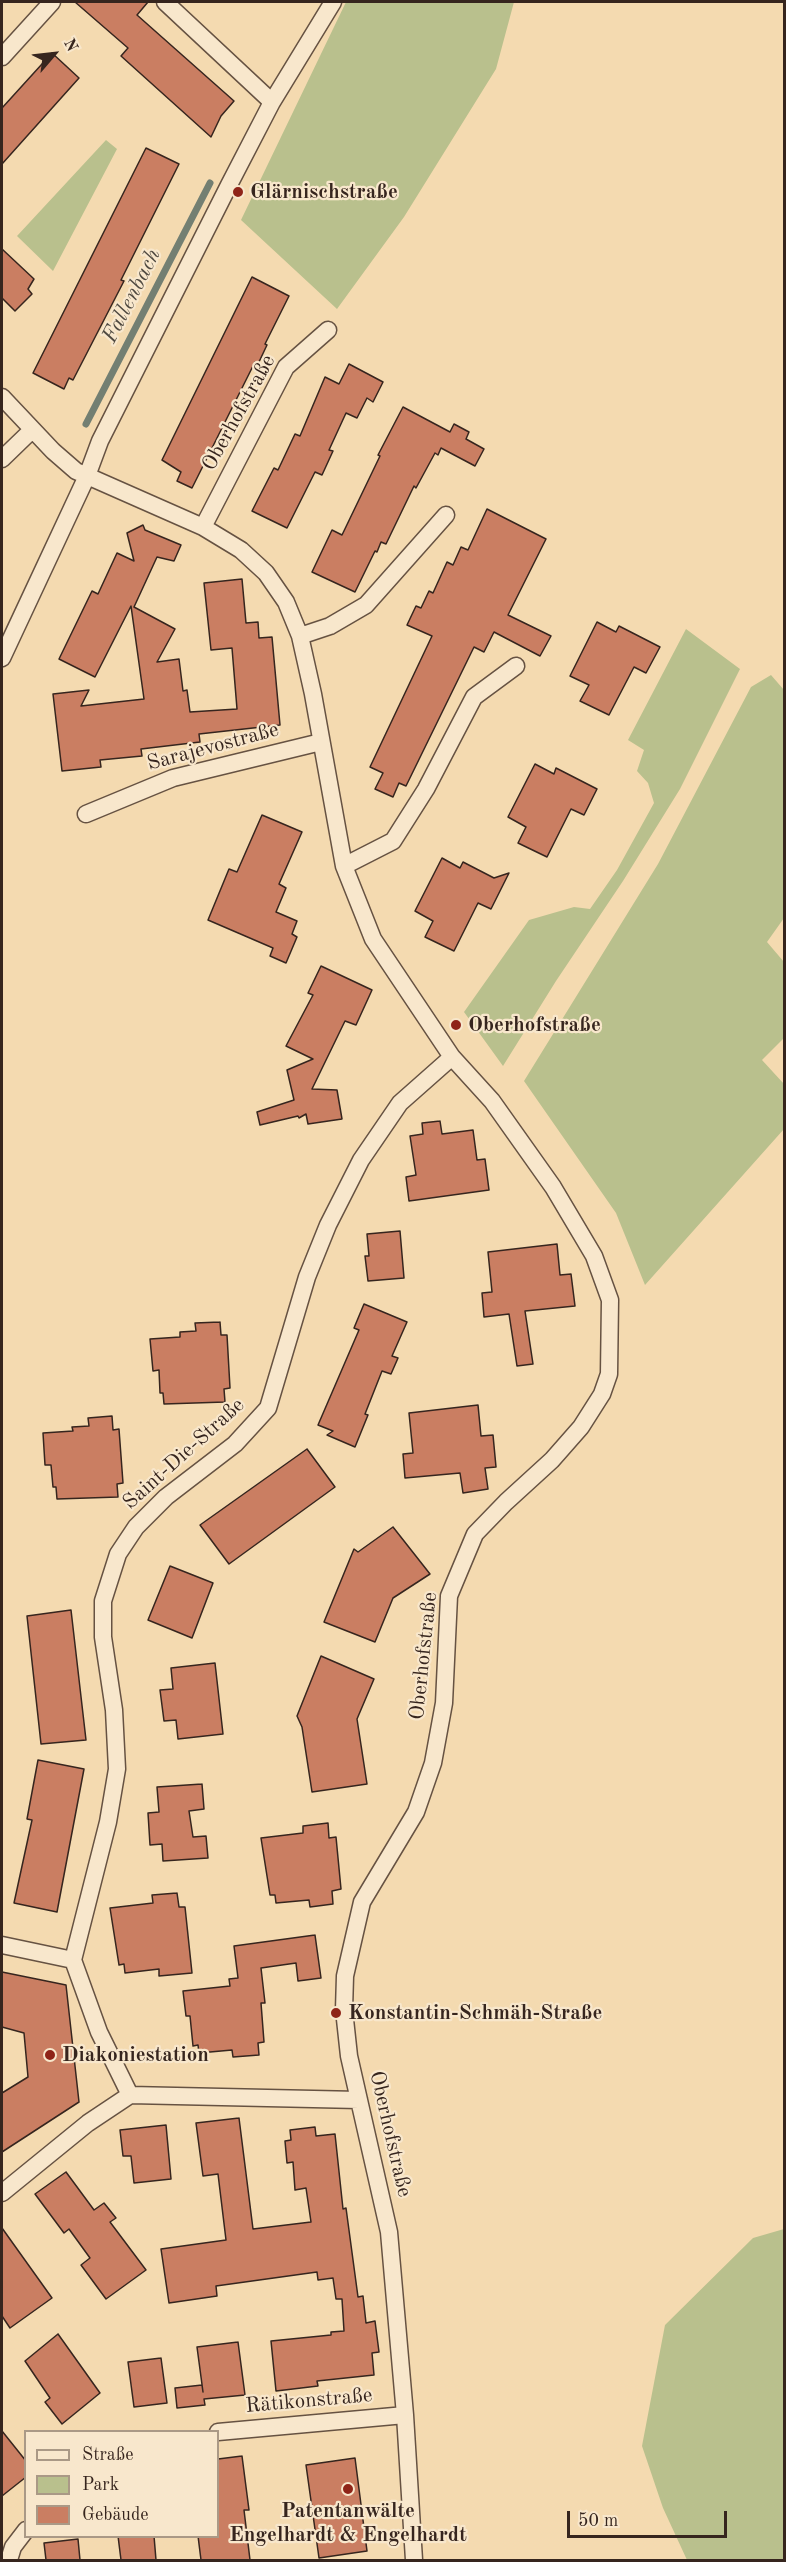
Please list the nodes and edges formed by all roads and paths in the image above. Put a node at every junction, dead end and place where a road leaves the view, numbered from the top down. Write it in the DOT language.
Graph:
graph roads {
  1 [pos="52,2"];
  2 [pos="165,2"];
  3 [pos="333,2"];
  4 [pos="2,57"];
  5 [pos="272,102"];
  6 [pos="328,330"];
  7 [pos="2,397"];
  8 [pos="32,430"];
  9 [pos="2,459"];
  10 [pos="87,476"];
  11 [pos="446,515"];
  12 [pos="203,527"];
  13 [pos="300,636"];
  14 [pos="2,658"];
  15 [pos="516,666"];
  16 [pos="321,742"];
  17 [pos="86,814"];
  18 [pos="344,866"];
  19 [pos="452,1057"];
  20 [pos="2,1945"];
  21 [pos="73,1960"];
  22 [pos="130,2095"];
  23 [pos="358,2100"];
  24 [pos="2,2193"];
  25 [pos="405,2415"];
  26 [pos="219,2432"];
  27 [pos="24,2533"];
  28 [pos="9,2560"];
  29 [pos="414,2560"];
  1 -- 4 [label="street"];
  2 -- 5 [label="street"];
  3 -- 5 [label="street"];
  5 -- 10 [label="street"];
  6 -- 12 [label="street, Oberhofstraße"];
  7 -- 8 [label="street, Oberhofstraße"];
  8 -- 9 [label="street"];
  8 -- 10 [label="street, Oberhofstraße"];
  10 -- 12 [label="street, Oberhofstraße"];
  10 -- 14 [label="street"];
  11 -- 13 [label="street"];
  12 -- 13 [label="street, Oberhofstraße"];
  13 -- 16 [label="street, Oberhofstraße"];
  15 -- 18 [label="street"];
  16 -- 17 [label="street, Sarajevostraße"];
  16 -- 18 [label="street, Oberhofstraße"];
  18 -- 19 [label="street, Oberhofstraße"];
  19 -- 21 [label="street, Saint-Die-Straße"];
  19 -- 23 [label="street, Oberhofstraße"];
  20 -- 21 [label="street"];
  21 -- 22 [label="street"];
  22 -- 23 [label="street"];
  22 -- 24 [label="street"];
  23 -- 25 [label="street, Oberhofstraße"];
  25 -- 26 [label="street, Rätikonstraße"];
  25 -- 29 [label="street, Oberhofstraße"];
  27 -- 28 [label="street"];
}
